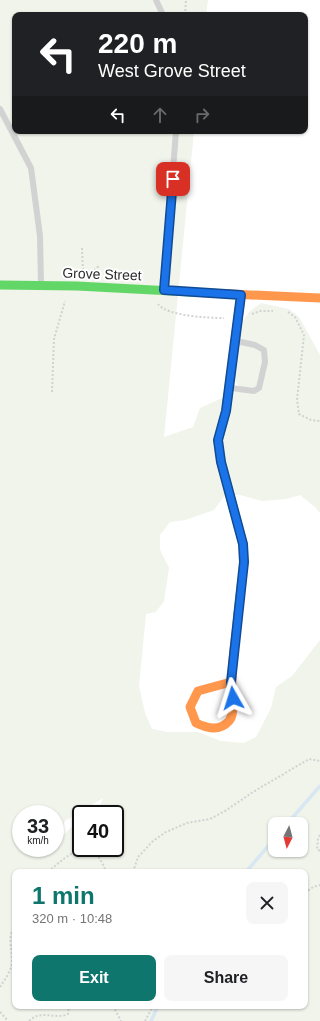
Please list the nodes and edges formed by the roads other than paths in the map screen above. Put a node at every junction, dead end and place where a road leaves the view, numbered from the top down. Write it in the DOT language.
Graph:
graph roads {
  1 [pos="156,0"];
  2 [pos="161,12"];
  3 [pos="0,109"];
  4 [pos="12,132"];
  5 [pos="13,134"];
  6 [pos="176,134"];
  7 [pos="0,285"];
  8 [pos="41,286"];
  9 [pos="164,290"];
  10 [pos="241,295"];
  11 [pos="320,298"];
  12 [pos="234,340"];
  13 [pos="229,388"];
  14 [pos="231,682"];
  1 -- 2 [label="lane"];
  3 -- 4 [label="lane"];
  5 -- 8 [label="lane"];
  6 -- 9 [label="lane"];
  7 -- 8 [label="street, Grove Street"];
  8 -- 9 [label="street, Grove Street"];
  9 -- 10 [label="street, Grove Street"];
  10 -- 11 [label="street, Grove Street"];
  10 -- 12 [label="street"];
  12 -- 13 [label="street"];
  12 -- 13 [label="lane"];
  13 -- 14 [label="street"];
  14 -- 14 [label="street"];
}
